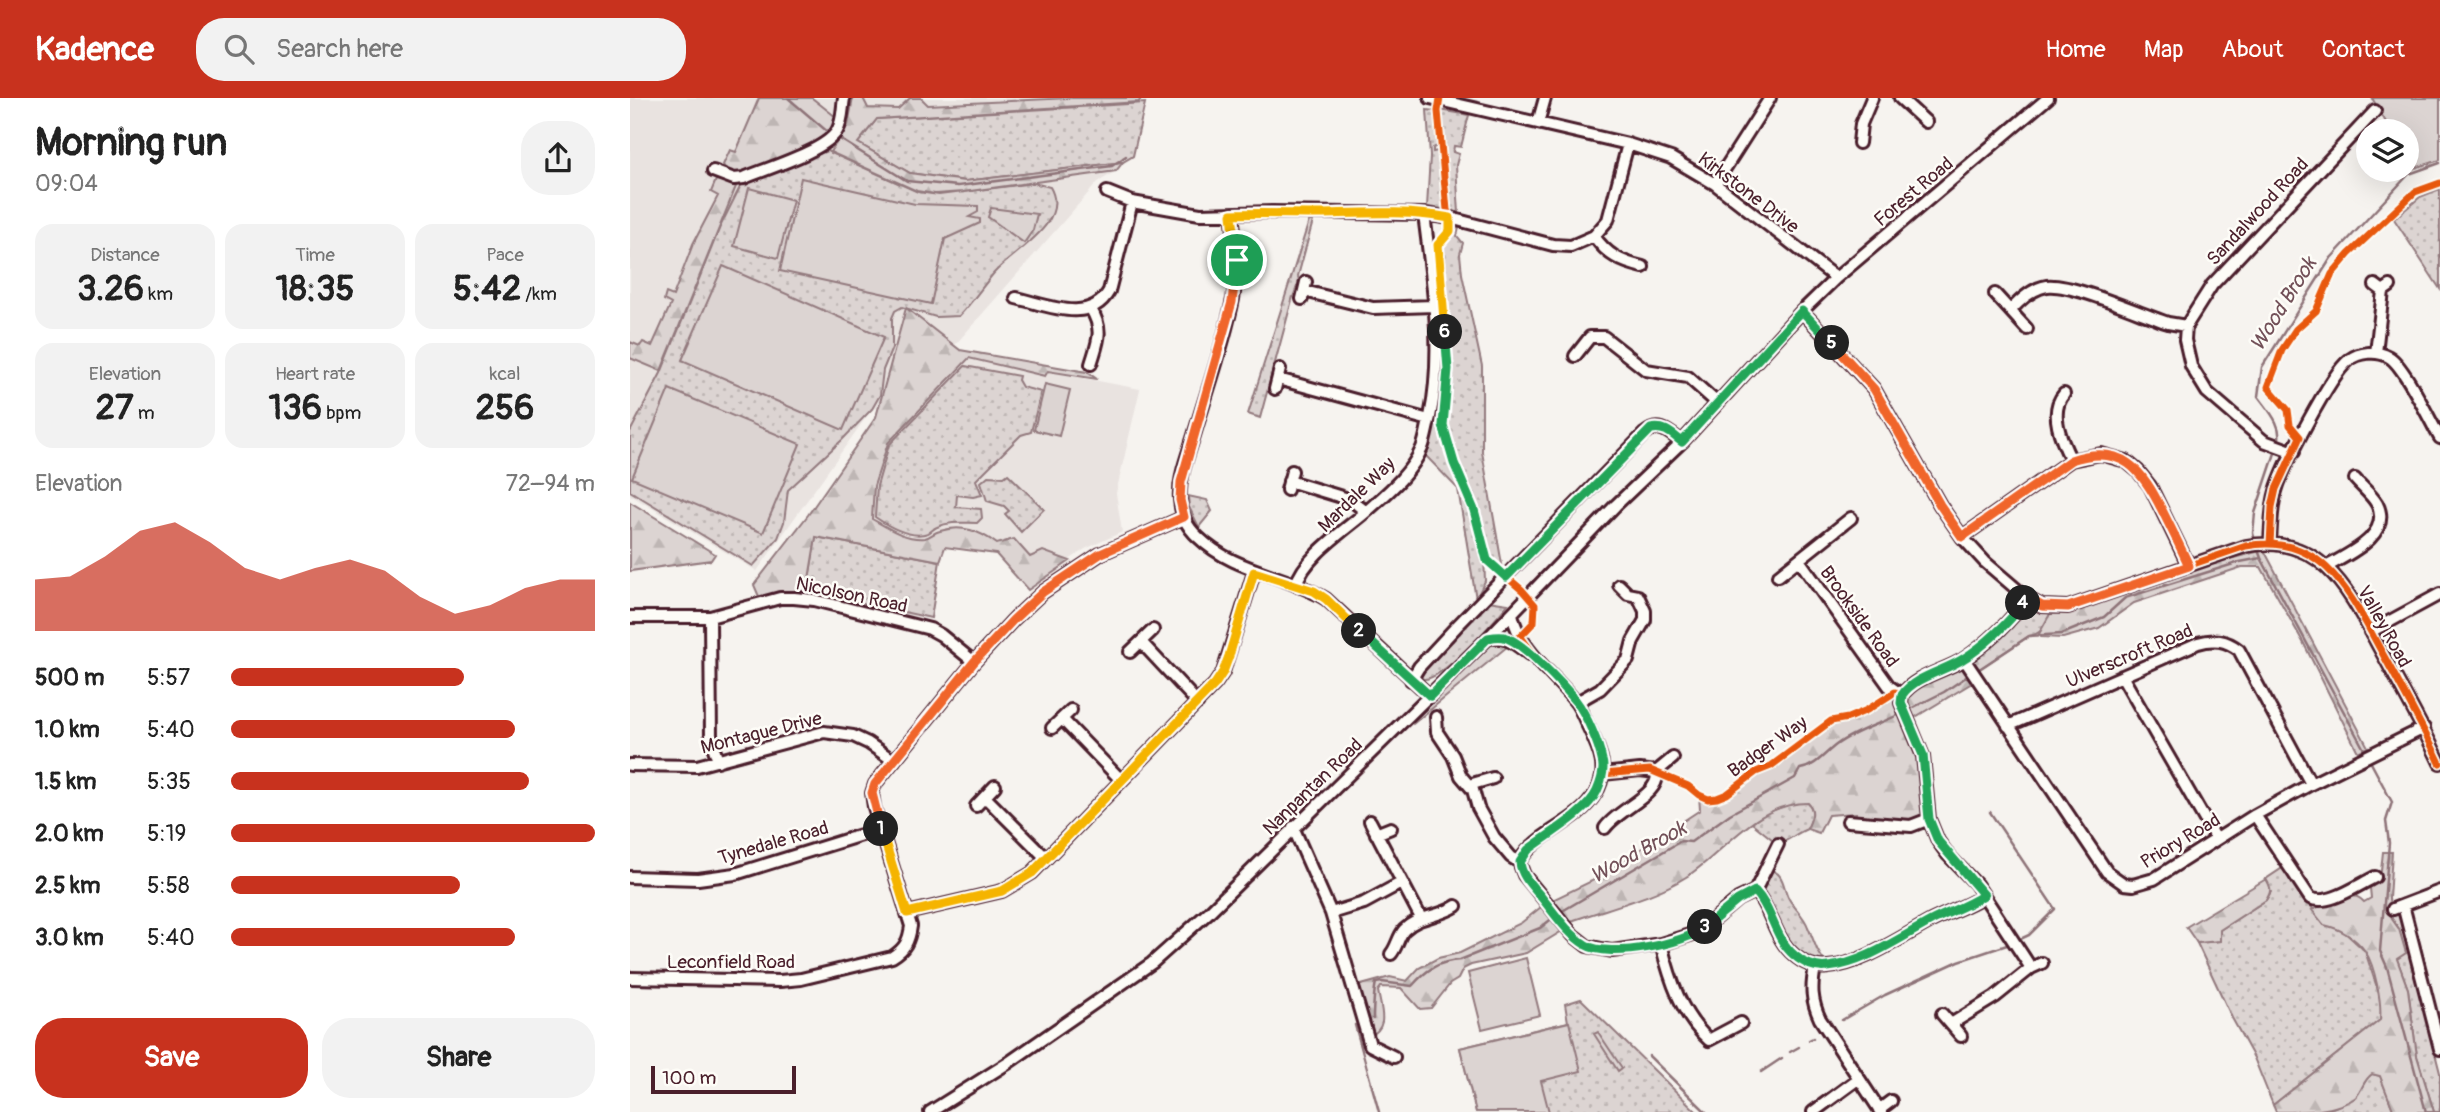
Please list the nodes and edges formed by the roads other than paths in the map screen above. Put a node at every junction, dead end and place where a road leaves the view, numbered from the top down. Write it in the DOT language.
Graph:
graph roads {
  1 [pos="844,98"];
  2 [pos="1545,98"];
  3 [pos="1770,98"];
  4 [pos="1872,98"];
  5 [pos="1900,98"];
  6 [pos="2048,98"];
  7 [pos="1436,99"];
  8 [pos="1912,110"];
  9 [pos="2375,111"];
  10 [pos="2370,119"];
  11 [pos="1904,120"];
  12 [pos="1926,122"];
  13 [pos="1538,123"];
  14 [pos="2356,137"];
  15 [pos="1628,144"];
  16 [pos="1859,144"];
  17 [pos="713,171"];
  18 [pos="1715,184"];
  19 [pos="1107,192"];
  20 [pos="1132,202"];
  21 [pos="1232,214"];
  22 [pos="1424,214"];
  23 [pos="1594,236"];
  24 [pos="1643,267"];
  25 [pos="1836,278"];
  26 [pos="2383,287"];
  27 [pos="1304,291"];
  28 [pos="1995,293"];
  29 [pos="1021,302"];
  30 [pos="1434,306"];
  31 [pos="1091,309"];
  32 [pos="2011,310"];
  33 [pos="1802,311"];
  34 [pos="2186,326"];
  35 [pos="2027,329"];
  36 [pos="2376,353"];
  37 [pos="1575,356"];
  38 [pos="1091,364"];
  39 [pos="1278,379"];
  40 [pos="2059,397"];
  41 [pos="1716,402"];
  42 [pos="1429,420"];
  43 [pos="2440,438"];
  44 [pos="1682,442"];
  45 [pos="2289,450"];
  46 [pos="2071,460"];
  47 [pos="2355,479"];
  48 [pos="1289,481"];
  49 [pos="1366,512"];
  50 [pos="1184,517"];
  51 [pos="1851,518"];
  52 [pos="1962,537"];
  53 [pos="2266,543"];
  54 [pos="1798,560"];
  55 [pos="2189,566"];
  56 [pos="2326,567"];
  57 [pos="1254,572"];
  58 [pos="1778,576"];
  59 [pos="1296,585"];
  60 [pos="1619,585"];
  61 [pos="2440,594"];
  62 [pos="2027,598"];
  63 [pos="1512,614"];
  64 [pos="630,617"];
  65 [pos="710,617"];
  66 [pos="1153,630"];
  67 [pos="2370,632"];
  68 [pos="1488,638"];
  69 [pos="1141,642"];
  70 [pos="1130,652"];
  71 [pos="1964,659"];
  72 [pos="974,662"];
  73 [pos="1539,662"];
  74 [pos="2122,676"];
  75 [pos="1412,680"];
  76 [pos="1902,695"];
  77 [pos="1430,696"];
  78 [pos="1577,702"];
  79 [pos="1198,703"];
  80 [pos="1071,710"];
  81 [pos="1436,718"];
  82 [pos="1062,719"];
  83 [pos="2008,726"];
  84 [pos="2424,728"];
  85 [pos="1052,729"];
  86 [pos="1437,732"];
  87 [pos="1424,737"];
  88 [pos="1673,758"];
  89 [pos="718,761"];
  90 [pos="894,761"];
  91 [pos="2440,763"];
  92 [pos="630,765"];
  93 [pos="1656,772"];
  94 [pos="1603,774"];
  95 [pos="1493,778"];
  96 [pos="1120,779"];
  97 [pos="2311,784"];
  98 [pos="1469,785"];
  99 [pos="995,786"];
  100 [pos="985,797"];
  101 [pos="976,806"];
  102 [pos="2255,815"];
  103 [pos="1853,818"];
  104 [pos="1929,819"];
  105 [pos="1370,821"];
  106 [pos="1606,821"];
  107 [pos="881,828"];
  108 [pos="1293,828"];
  109 [pos="1391,828"];
  110 [pos="1376,834"];
  111 [pos="2216,839"];
  112 [pos="1778,844"];
  113 [pos="1046,858"];
  114 [pos="1520,862"];
  115 [pos="630,877"];
  116 [pos="2375,877"];
  117 [pos="1401,883"];
  118 [pos="1755,891"];
  119 [pos="2440,891"];
  120 [pos="1984,895"];
  121 [pos="1456,906"];
  122 [pos="907,913"];
  123 [pos="1331,913"];
  124 [pos="1421,918"];
  125 [pos="1661,944"];
  126 [pos="1391,954"];
  127 [pos="1815,967"];
  128 [pos="630,978"];
  129 [pos="1942,1014"];
  130 [pos="1741,1023"];
  131 [pos="1951,1024"];
  132 [pos="1961,1036"];
  133 [pos="2440,1049"];
  134 [pos="1394,1057"];
  135 [pos="1858,1079"];
  136 [pos="1891,1101"];
  137 [pos="1880,1111"];
  138 [pos="930,1112"];
  139 [pos="1813,1112"];
  1 -- 17 [label="street"];
  2 -- 13 [label="street"];
  3 -- 18 [label="street"];
  4 -- 16 [label="street"];
  5 -- 8 [label="street"];
  6 -- 25 [label="street, Forest Road"];
  7 -- 13 [label="street, Kirkstone Drive"];
  8 -- 11 [label="street"];
  8 -- 12 [label="street"];
  9 -- 10 [label="street, Sandalwood Road"];
  13 -- 15 [label="street, Kirkstone Drive"];
  14 -- 34 [label="street, Sandalwood Road"];
  15 -- 18 [label="street, Kirkstone Drive"];
  15 -- 23 [label="street"];
  18 -- 25 [label="street, Kirkstone Drive"];
  19 -- 20 [label="street"];
  20 -- 21 [label="street"];
  20 -- 31 [label="street"];
  21 -- 22 [label="street"];
  21 -- 50 [label="street"];
  22 -- 23 [label="street"];
  22 -- 30 [label="street, Mardale Way"];
  23 -- 24 [label="street"];
  25 -- 33 [label="street, Forest Road"];
  26 -- 36 [label="street"];
  27 -- 30 [label="street"];
  28 -- 32 [label="street"];
  29 -- 31 [label="street"];
  30 -- 42 [label="street, Mardale Way"];
  31 -- 38 [label="street"];
  32 -- 34 [label="street"];
  32 -- 35 [label="street"];
  33 -- 41 [label="street, Nanpantan Road"];
  33 -- 52 [label="street, Valley Road"];
  34 -- 45 [label="street"];
  36 -- 43 [label="street"];
  36 -- 45 [label="street"];
  37 -- 41 [label="street"];
  39 -- 42 [label="street"];
  40 -- 46 [label="street"];
  41 -- 44 [label="street, Nanpantan Road"];
  42 -- 49 [label="street, Mardale Way"];
  44 -- 63 [label="street, Nanpantan Road"];
  44 -- 75 [label="street"];
  45 -- 53 [label="street"];
  46 -- 52 [label="street"];
  46 -- 55 [label="street"];
  47 -- 56 [label="street"];
  48 -- 49 [label="street"];
  49 -- 59 [label="street, Mardale Way"];
  50 -- 57 [label="street"];
  50 -- 72 [label="street"];
  51 -- 54 [label="street, Brookside Road"];
  52 -- 62 [label="street, Valley Road"];
  53 -- 55 [label="street, Valley Road"];
  53 -- 56 [label="street, Valley Road"];
  54 -- 58 [label="street, Brookside Road"];
  54 -- 76 [label="street, Brookside Road"];
  55 -- 62 [label="street, Valley Road"];
  56 -- 67 [label="street, Valley Road"];
  57 -- 59 [label="street"];
  57 -- 79 [label="street"];
  59 -- 75 [label="street"];
  60 -- 78 [label="street"];
  61 -- 67 [label="street"];
  62 -- 71 [label="street, Brookside Road"];
  63 -- 68 [label="street, Nanpantan Road"];
  63 -- 73 [label="street"];
  64 -- 65 [label="street, Nicolson Road"];
  65 -- 72 [label="street, Nicolson Road"];
  65 -- 89 [label="street"];
  66 -- 69 [label="street"];
  67 -- 84 [label="street, Valley Road"];
  68 -- 73 [label="street"];
  68 -- 77 [label="street, Nanpantan Road"];
  69 -- 70 [label="street"];
  69 -- 79 [label="street"];
  71 -- 76 [label="street, Brookside Road"];
  71 -- 83 [label="street, Priory Road"];
  72 -- 90 [label="street"];
  73 -- 78 [label="street"];
  74 -- 83 [label="street, Ulverscroft Road"];
  74 -- 97 [label="street, Ulverscroft Road"];
  74 -- 111 [label="street"];
  75 -- 77 [label="street"];
  76 -- 104 [label="street"];
  77 -- 108 [label="street, Nanpantan Road"];
  78 -- 94 [label="street"];
  79 -- 96 [label="street"];
  80 -- 82 [label="street"];
  81 -- 86 [label="street"];
  82 -- 85 [label="street"];
  82 -- 96 [label="street"];
  83 -- 111 [label="street, Priory Road"];
  84 -- 91 [label="street, Valley Road"];
  84 -- 97 [label="street, Priory Road"];
  86 -- 87 [label="street"];
  86 -- 98 [label="street"];
  88 -- 93 [label="street"];
  89 -- 90 [label="street, Montague Drive"];
  89 -- 92 [label="street, Montague Drive"];
  90 -- 107 [label="street"];
  93 -- 94 [label="street"];
  93 -- 106 [label="street"];
  94 -- 114 [label="street"];
  95 -- 98 [label="street"];
  96 -- 113 [label="street"];
  97 -- 102 [label="street, Priory Road"];
  98 -- 114 [label="street"];
  99 -- 100 [label="street"];
  100 -- 101 [label="street"];
  100 -- 113 [label="street"];
  102 -- 111 [label="street, Priory Road"];
  102 -- 116 [label="street"];
  103 -- 104 [label="street"];
  104 -- 120 [label="street"];
  105 -- 110 [label="street"];
  107 -- 115 [label="street, Tynedale Road"];
  107 -- 122 [label="street"];
  108 -- 123 [label="street"];
  108 -- 138 [label="street, Nanpantan Road"];
  109 -- 110 [label="street"];
  110 -- 117 [label="street"];
  112 -- 118 [label="street"];
  113 -- 122 [label="street"];
  114 -- 125 [label="street"];
  117 -- 123 [label="street"];
  117 -- 124 [label="street"];
  118 -- 125 [label="street"];
  118 -- 127 [label="street"];
  119 -- 133 [label="street"];
  120 -- 127 [label="street"];
  120 -- 131 [label="street"];
  121 -- 124 [label="street"];
  122 -- 128 [label="street, Leconfield Road"];
  123 -- 134 [label="street"];
  124 -- 126 [label="street"];
  125 -- 130 [label="street"];
  127 -- 135 [label="street"];
  129 -- 131 [label="street"];
  131 -- 132 [label="street"];
  135 -- 137 [label="street"];
  135 -- 139 [label="street"];
  136 -- 137 [label="street"];
}
